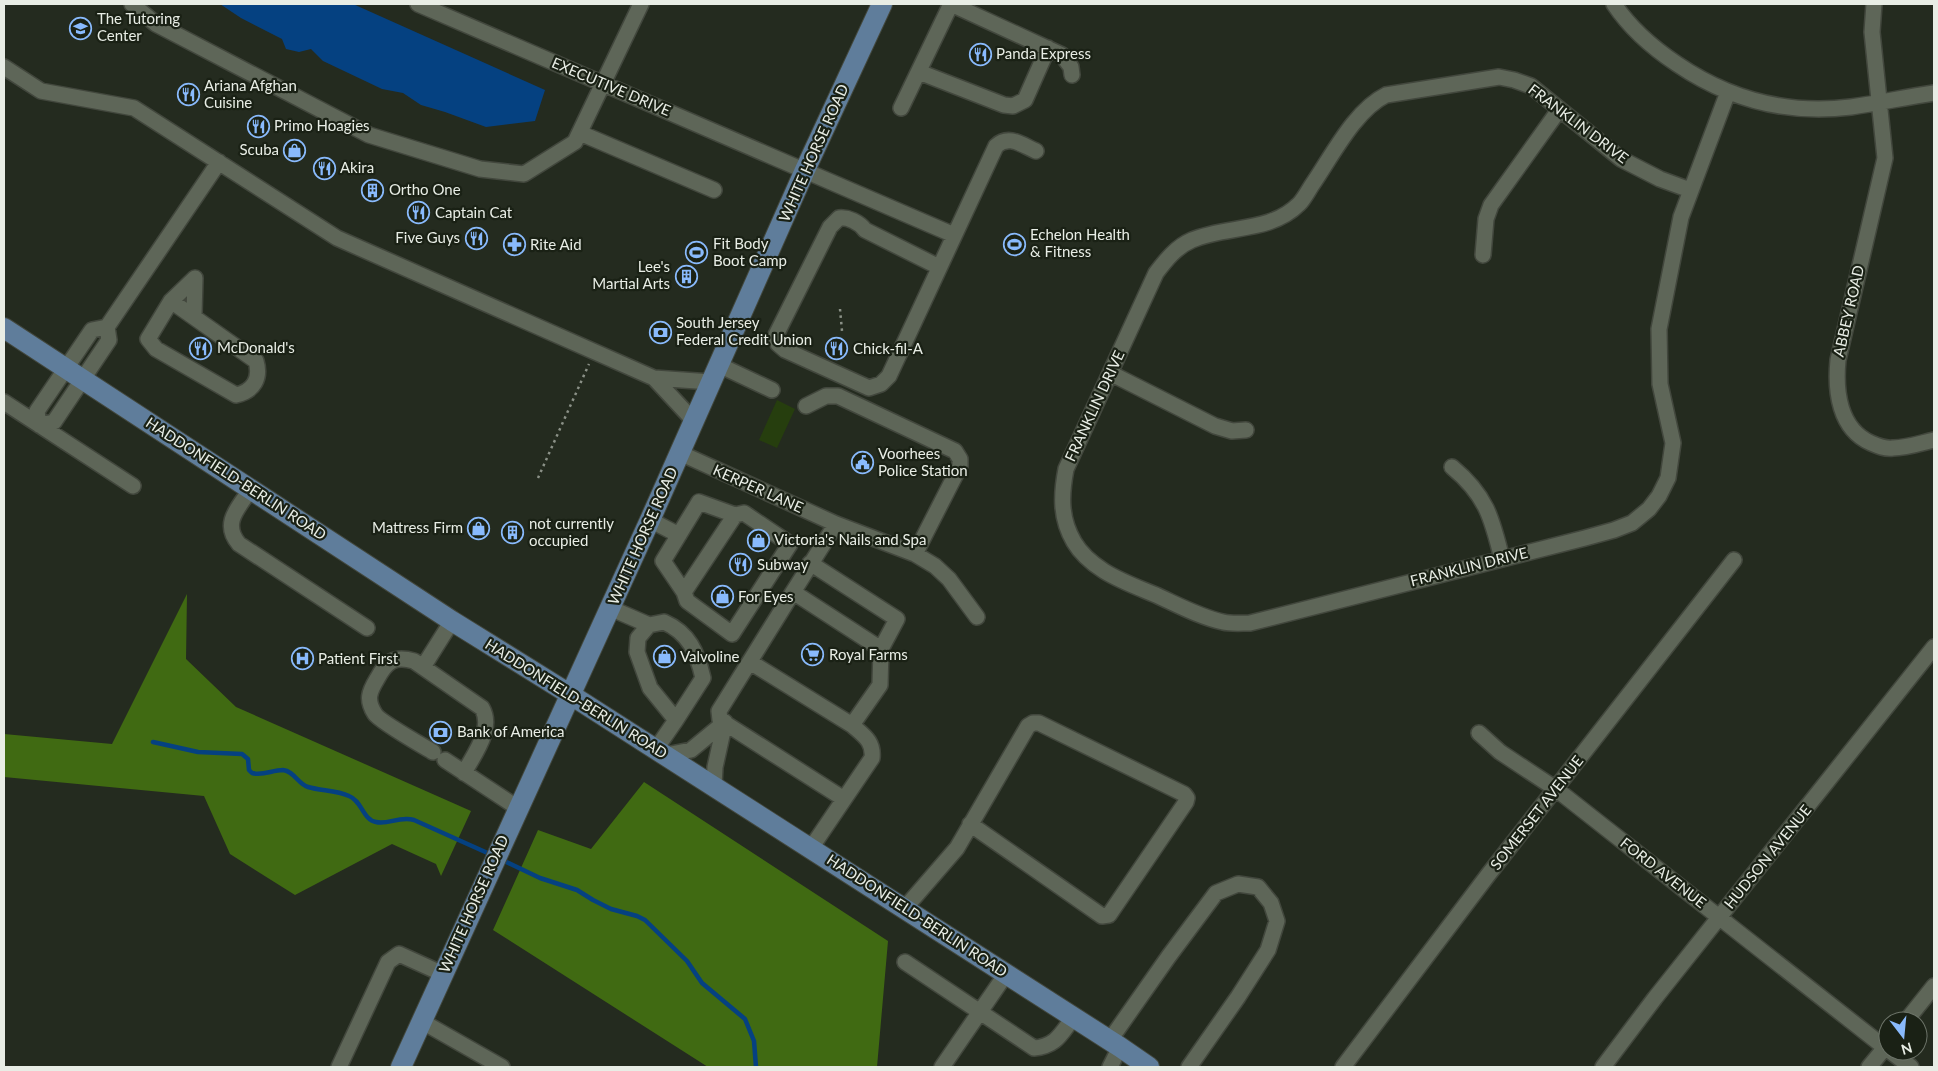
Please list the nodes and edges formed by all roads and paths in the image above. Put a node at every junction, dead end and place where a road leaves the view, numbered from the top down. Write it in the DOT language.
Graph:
graph roads {
  1 [pos="132,4"];
  2 [pos="418,4"];
  3 [pos="641,4"];
  4 [pos="882,4"];
  5 [pos="951,4"];
  6 [pos="1614,4"];
  7 [pos="1874,4"];
  8 [pos="1048,48"];
  9 [pos="4,67"];
  10 [pos="919,72"];
  11 [pos="1072,75"];
  12 [pos="604,84"];
  13 [pos="1728,92"];
  14 [pos="1934,93"];
  15 [pos="1878,103"];
  16 [pos="901,108"];
  17 [pos="1558,110"];
  18 [pos="580,132"];
  19 [pos="1036,151"];
  20 [pos="219,162"];
  21 [pos="805,170"];
  22 [pos="714,190"];
  23 [pos="1690,190"];
  24 [pos="954,235"];
  25 [pos="1483,254"];
  26 [pos="939,267"];
  27 [pos="171,301"];
  28 [pos="840,309"];
  29 [pos="194,316"];
  30 [pos="4,328"];
  31 [pos="842,331"];
  32 [pos="591,361"];
  33 [pos="75,373"];
  34 [pos="715,373"];
  35 [pos="1110,373"];
  36 [pos="654,378"];
  37 [pos="772,390"];
  38 [pos="4,402"];
  39 [pos="806,406"];
  40 [pos="694,420"];
  41 [pos="39,425"];
  42 [pos="1246,430"];
  43 [pos="1934,440"];
  44 [pos="680,453"];
  45 [pos="1452,467"];
  46 [pos="538,478"];
  47 [pos="134,486"];
  48 [pos="251,489"];
  49 [pos="735,514"];
  50 [pos="650,520"];
  51 [pos="836,524"];
  52 [pos="679,535"];
  53 [pos="915,554"];
  54 [pos="1502,559"];
  55 [pos="1734,560"];
  56 [pos="810,563"];
  57 [pos="684,592"];
  58 [pos="792,592"];
  59 [pos="610,608"];
  60 [pos="978,617"];
  61 [pos="452,621"];
  62 [pos="649,625"];
  63 [pos="367,628"];
  64 [pos="1934,648"];
  65 [pos="880,649"];
  66 [pos="750,662"];
  67 [pos="423,667"];
  68 [pos="571,694"];
  69 [pos="676,720"];
  70 [pos="725,722"];
  71 [pos="852,726"];
  72 [pos="1480,733"];
  73 [pos="661,752"];
  74 [pos="464,773"];
  75 [pos="714,786"];
  76 [pos="1556,789"];
  77 [pos="844,799"];
  78 [pos="518,808"];
  79 [pos="970,824"];
  80 [pos="811,848"];
  81 [pos="905,908"];
  82 [pos="1719,917"];
  83 [pos="905,962"];
  84 [pos="443,974"];
  85 [pos="1006,974"];
  86 [pos="1934,986"];
  87 [pos="1914,1011"];
  88 [pos="980,1012"];
  89 [pos="1074,1017"];
  90 [pos="421,1022"];
  91 [pos="1878,1040"];
  92 [pos="1115,1043"];
  93 [pos="1878,1058"];
  94 [pos="339,1067"];
  95 [pos="401,1067"];
  96 [pos="502,1067"];
  97 [pos="942,1067"];
  98 [pos="1110,1067"];
  99 [pos="1149,1067"];
  100 [pos="1189,1067"];
  101 [pos="1343,1067"];
  102 [pos="1603,1067"];
  103 [pos="1869,1067"];
  1 -- 18 [label="street"];
  2 -- 12 [label="street, EXECUTIVE DRIVE"];
  3 -- 12 [label="street"];
  4 -- 21 [label="main road, WHITE HORSE ROAD"];
  5 -- 8 [label="street"];
  5 -- 10 [label="street"];
  6 -- 13 [label="street"];
  7 -- 15 [label="street, ABBEY ROAD"];
  8 -- 10 [label="street"];
  8 -- 11 [label="street"];
  9 -- 20 [label="street"];
  10 -- 16 [label="street"];
  12 -- 18 [label="street"];
  12 -- 21 [label="street, EXECUTIVE DRIVE"];
  13 -- 15 [label="street"];
  13 -- 23 [label="street, FRANKLIN DRIVE"];
  14 -- 15 [label="street"];
  15 -- 43 [label="street, ABBEY ROAD"];
  17 -- 23 [label="street, FRANKLIN DRIVE"];
  17 -- 25 [label="street"];
  17 -- 35 [label="street, FRANKLIN DRIVE"];
  18 -- 22 [label="street"];
  19 -- 24 [label="street"];
  20 -- 33 [label="street"];
  20 -- 36 [label="street"];
  21 -- 24 [label="street, EXECUTIVE DRIVE"];
  21 -- 34 [label="main road, WHITE HORSE ROAD"];
  23 -- 54 [label="street, FRANKLIN DRIVE"];
  24 -- 26 [label="street"];
  26 -- 26 [label="street"];
  27 -- 29 [label="street"];
  27 -- 29 [label="street"];
  27 -- 29 [label="street"];
  28 -- 31 [label="path"];
  30 -- 33 [label="main road, HADDONFIELD-BERLIN ROAD"];
  32 -- 46 [label="path"];
  33 -- 41 [label="street"];
  33 -- 48 [label="main road, HADDONFIELD-BERLIN ROAD"];
  34 -- 36 [label="street"];
  34 -- 37 [label="street"];
  34 -- 40 [label="main road, WHITE HORSE ROAD"];
  35 -- 42 [label="street"];
  35 -- 54 [label="street, FRANKLIN DRIVE"];
  36 -- 40 [label="street"];
  38 -- 41 [label="street"];
  39 -- 53 [label="street"];
  40 -- 44 [label="main road, WHITE HORSE ROAD"];
  41 -- 47 [label="street"];
  44 -- 50 [label="main road, WHITE HORSE ROAD"];
  44 -- 51 [label="street, KERPER LANE"];
  45 -- 54 [label="street"];
  48 -- 61 [label="main road, HADDONFIELD-BERLIN ROAD"];
  48 -- 63 [label="street"];
  49 -- 52 [label="street"];
  49 -- 57 [label="street"];
  49 -- 57 [label="street"];
  50 -- 52 [label="street"];
  50 -- 59 [label="main road, WHITE HORSE ROAD"];
  51 -- 53 [label="street, KERPER LANE"];
  51 -- 56 [label="street"];
  52 -- 57 [label="street"];
  53 -- 60 [label="street, KERPER LANE"];
  55 -- 76 [label="street, SOMERSET AVENUE"];
  56 -- 58 [label="street"];
  56 -- 65 [label="street"];
  58 -- 65 [label="street"];
  58 -- 66 [label="street"];
  59 -- 62 [label="street"];
  59 -- 68 [label="main road, WHITE HORSE ROAD"];
  61 -- 67 [label="street"];
  61 -- 68 [label="main road, HADDONFIELD-BERLIN ROAD"];
  62 -- 69 [label="street"];
  62 -- 69 [label="street"];
  64 -- 82 [label="street, HUDSON AVENUE"];
  65 -- 71 [label="street"];
  66 -- 70 [label="street"];
  66 -- 71 [label="street"];
  67 -- 74 [label="street"];
  67 -- 74 [label="street"];
  68 -- 73 [label="main road, HADDONFIELD-BERLIN ROAD"];
  68 -- 78 [label="main road, WHITE HORSE ROAD"];
  69 -- 73 [label="street"];
  70 -- 73 [label="street"];
  70 -- 75 [label="street"];
  70 -- 77 [label="street"];
  71 -- 77 [label="street"];
  72 -- 76 [label="street, FORD AVENUE"];
  73 -- 75 [label="main road, HADDONFIELD-BERLIN ROAD"];
  74 -- 78 [label="street"];
  75 -- 80 [label="main road, HADDONFIELD-BERLIN ROAD"];
  76 -- 82 [label="street, FORD AVENUE"];
  76 -- 101 [label="street, SOMERSET AVENUE"];
  77 -- 80 [label="street"];
  78 -- 84 [label="main road, WHITE HORSE ROAD"];
  79 -- 79 [label="street"];
  79 -- 81 [label="street"];
  80 -- 81 [label="main road, HADDONFIELD-BERLIN ROAD"];
  81 -- 85 [label="main road, HADDONFIELD-BERLIN ROAD"];
  82 -- 91 [label="street, FORD AVENUE"];
  82 -- 102 [label="street, HUDSON AVENUE"];
  83 -- 88 [label="street"];
  84 -- 90 [label="main road, WHITE HORSE ROAD"];
  84 -- 94 [label="street"];
  85 -- 88 [label="street"];
  85 -- 89 [label="main road, HADDONFIELD-BERLIN ROAD"];
  86 -- 87 [label="street"];
  88 -- 89 [label="street"];
  88 -- 97 [label="street"];
  89 -- 92 [label="main road, HADDONFIELD-BERLIN ROAD"];
  90 -- 95 [label="main road, WHITE HORSE ROAD"];
  90 -- 96 [label="street"];
  92 -- 98 [label="street"];
  92 -- 99 [label="main road, HADDONFIELD-BERLIN ROAD"];
  92 -- 100 [label="street"];
  93 -- 103 [label="street"];
}
